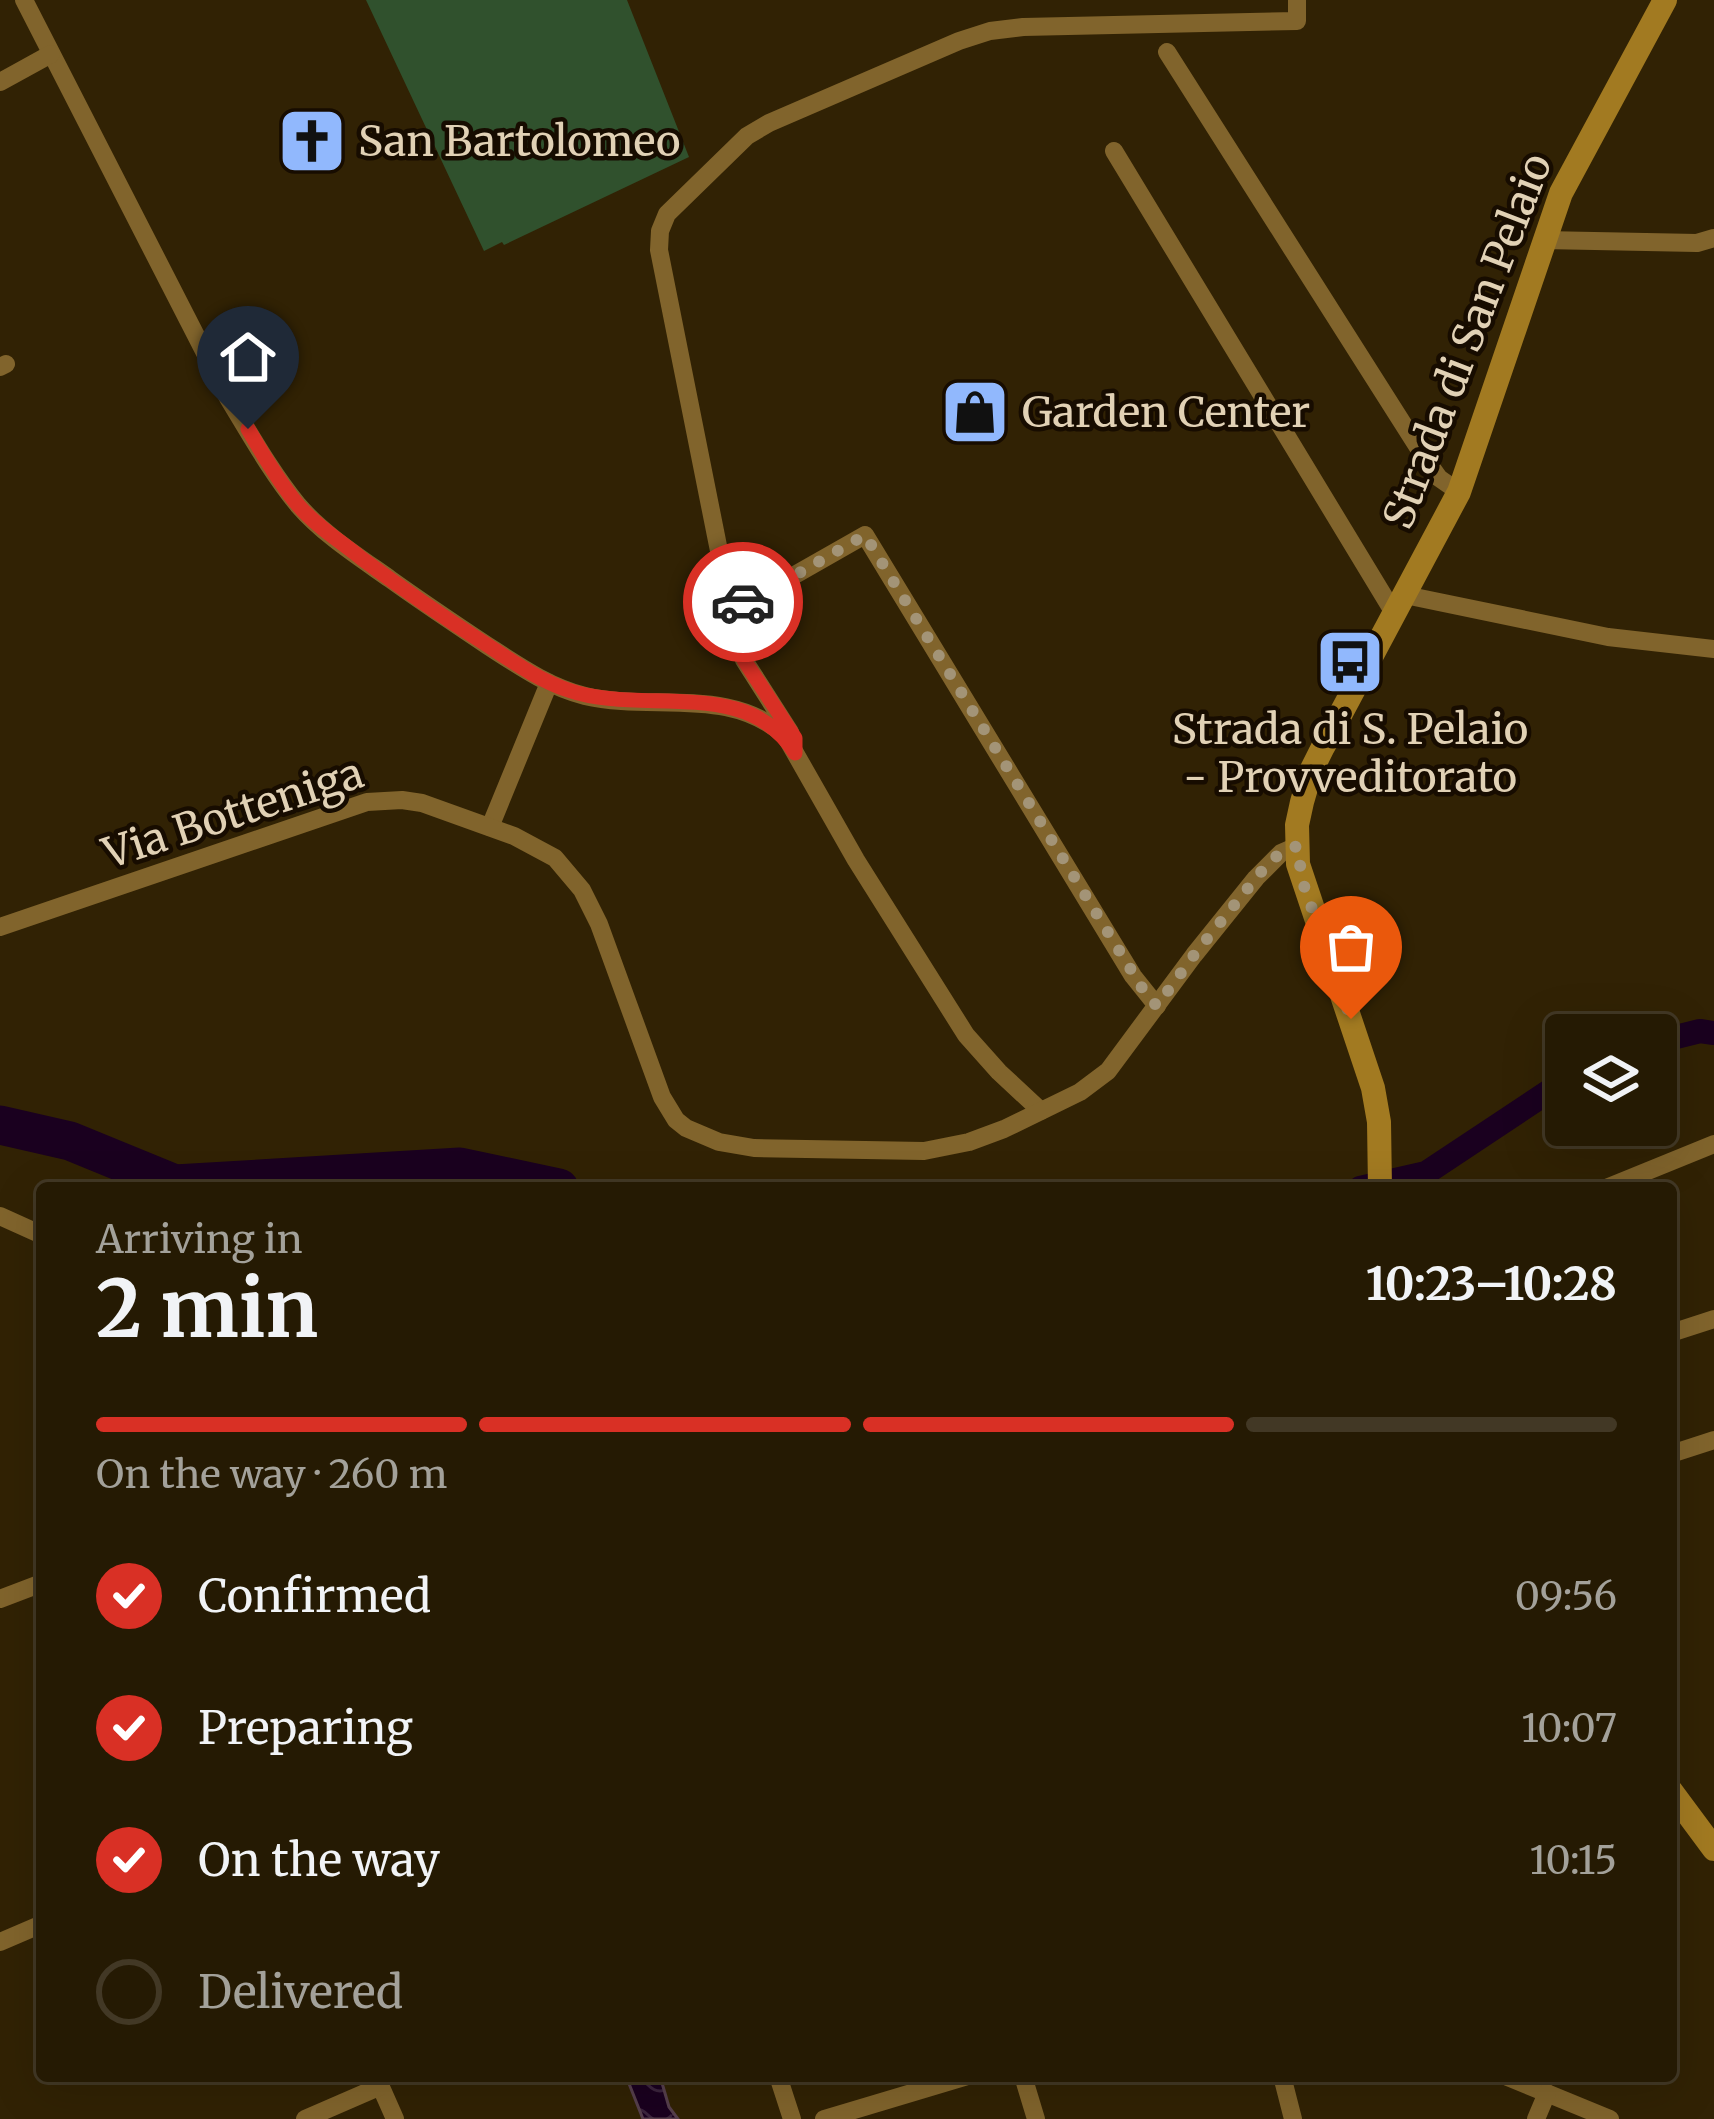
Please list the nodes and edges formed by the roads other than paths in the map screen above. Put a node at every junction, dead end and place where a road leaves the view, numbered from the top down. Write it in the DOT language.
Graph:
graph roads {
  1 [pos="24,0"];
  2 [pos="1297,0"];
  3 [pos="1665,0"];
  4 [pos="1167,52"];
  5 [pos="51,54"];
  6 [pos="0,82"];
  7 [pos="1114,151"];
  8 [pos="1714,238"];
  9 [pos="1543,240"];
  10 [pos="1460,493"];
  11 [pos="1399,604"];
  12 [pos="730,605"];
  13 [pos="1714,649"];
  14 [pos="549,683"];
  15 [pos="795,753"];
  16 [pos="490,826"];
  17 [pos="1297,846"];
  18 [pos="0,927"];
  19 [pos="1157,1006"];
  20 [pos="1041,1112"];
  21 [pos="1714,1144"];
  22 [pos="1380,1182"];
  23 [pos="1621,1182"];
  24 [pos="0,1216"];
  25 [pos="36,1232"];
  26 [pos="1714,1319"];
  27 [pos="1677,1332"];
  28 [pos="1714,1439"];
  29 [pos="1677,1452"];
  30 [pos="36,1585"];
  31 [pos="0,1599"];
  32 [pos="1677,1799"];
  33 [pos="1714,1849"];
  34 [pos="36,1927"];
  35 [pos="0,1942"];
  36 [pos="377,2082"];
  37 [pos="379,2082"];
  38 [pos="780,2082"];
  39 [pos="948,2082"];
  40 [pos="1025,2082"];
  41 [pos="1284,2082"];
  42 [pos="1520,2082"];
  43 [pos="1547,2093"];
  44 [pos="305,2119"];
  45 [pos="395,2119"];
  46 [pos="791,2119"];
  47 [pos="824,2119"];
  48 [pos="1036,2119"];
  49 [pos="1293,2119"];
  50 [pos="1536,2119"];
  51 [pos="1610,2119"];
  1 -- 5 [label="street"];
  2 -- 12 [label="street"];
  3 -- 9 [label="street, Strada di San Pelaio"];
  4 -- 10 [label="street"];
  5 -- 6 [label="street"];
  5 -- 14 [label="street"];
  7 -- 11 [label="street"];
  8 -- 9 [label="street"];
  9 -- 10 [label="street, Strada di San Pelaio"];
  10 -- 11 [label="street, Strada di San Pelaio"];
  11 -- 13 [label="street"];
  11 -- 17 [label="street, Strada di San Pelaio"];
  12 -- 15 [label="street"];
  12 -- 19 [label="street"];
  14 -- 15 [label="street"];
  14 -- 16 [label="street"];
  15 -- 20 [label="street"];
  16 -- 18 [label="street, Via Botteniga"];
  16 -- 20 [label="street, Via Botteniga"];
  17 -- 19 [label="street, Via Botteniga"];
  17 -- 22 [label="street"];
  19 -- 20 [label="street, Via Botteniga"];
  21 -- 23 [label="street"];
  24 -- 25 [label="street"];
  26 -- 27 [label="street"];
  28 -- 29 [label="street"];
  30 -- 31 [label="street"];
  32 -- 33 [label="street"];
  34 -- 35 [label="street"];
  36 -- 44 [label="street"];
  37 -- 45 [label="street"];
  38 -- 46 [label="street"];
  39 -- 47 [label="street"];
  40 -- 48 [label="street"];
  41 -- 49 [label="street"];
  42 -- 43 [label="street"];
  43 -- 50 [label="street"];
  43 -- 51 [label="street"];
}
